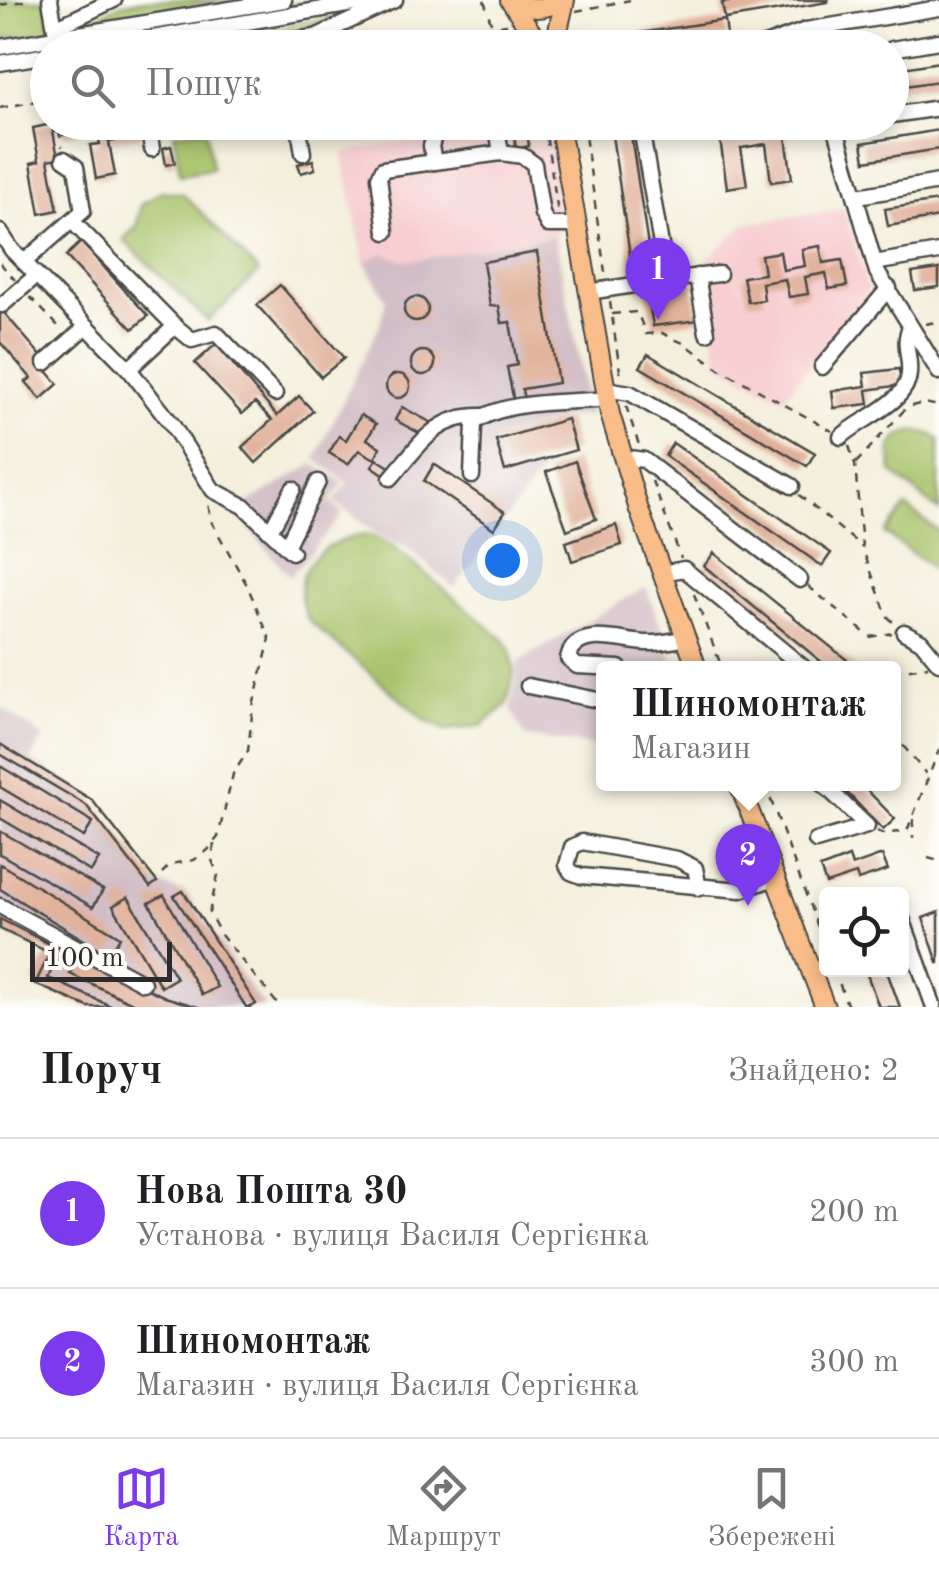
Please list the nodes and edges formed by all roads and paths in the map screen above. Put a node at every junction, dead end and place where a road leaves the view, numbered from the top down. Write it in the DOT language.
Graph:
graph roads {
  1 [pos="30,0"];
  2 [pos="50,0"];
  3 [pos="114,0"];
  4 [pos="284,0"];
  5 [pos="377,0"];
  6 [pos="395,0"];
  7 [pos="484,0"];
  8 [pos="509,0"];
  9 [pos="630,0"];
  10 [pos="0,5"];
  11 [pos="564,6"];
  12 [pos="939,8"];
  13 [pos="511,24"];
  14 [pos="492,26"];
  15 [pos="55,30"];
  16 [pos="61,30"];
  17 [pos="77,30"];
  18 [pos="200,30"];
  19 [pos="328,30"];
  20 [pos="468,30"];
  21 [pos="530,30"];
  22 [pos="806,30"];
  23 [pos="30,40"];
  24 [pos="939,42"];
  25 [pos="909,46"];
  26 [pos="0,47"];
  27 [pos="30,58"];
  28 [pos="0,62"];
  29 [pos="30,102"];
  30 [pos="0,108"];
  31 [pos="939,108"];
  32 [pos="909,112"];
  33 [pos="60,140"];
  34 [pos="150,140"];
  35 [pos="301,140"];
  36 [pos="434,140"];
  37 [pos="499,140"];
  38 [pos="547,140"];
  39 [pos="562,140"];
  40 [pos="586,140"];
  41 [pos="643,140"];
  42 [pos="843,140"];
  43 [pos="152,150"];
  44 [pos="303,152"];
  45 [pos="502,153"];
  46 [pos="64,158"];
  47 [pos="434,162"];
  48 [pos="939,182"];
  49 [pos="858,196"];
  50 [pos="558,215"];
  51 [pos="72,221"];
  52 [pos="576,225"];
  53 [pos="386,232"];
  54 [pos="2,239"];
  55 [pos="939,252"];
  56 [pos="24,262"];
  57 [pos="0,263"];
  58 [pos="874,263"];
  59 [pos="719,274"];
  60 [pos="37,276"];
  61 [pos="697,276"];
  62 [pos="668,280"];
  63 [pos="22,288"];
  64 [pos="890,288"];
  65 [pos="608,290"];
  66 [pos="588,292"];
  67 [pos="2,304"];
  68 [pos="612,314"];
  69 [pos="939,321"];
  70 [pos="87,326"];
  71 [pos="176,326"];
  72 [pos="910,328"];
  73 [pos="707,332"];
  74 [pos="70,340"];
  75 [pos="45,363"];
  76 [pos="822,368"];
  77 [pos="129,369"];
  78 [pos="939,372"];
  79 [pos="611,392"];
  80 [pos="275,394"];
  81 [pos="939,406"];
  82 [pos="482,416"];
  83 [pos="841,437"];
  84 [pos="622,457"];
  85 [pos="644,460"];
  86 [pos="856,464"];
  87 [pos="472,476"];
  88 [pos="391,478"];
  89 [pos="318,482"];
  90 [pos="209,486"];
  91 [pos="792,486"];
  92 [pos="294,490"];
  93 [pos="270,532"];
  94 [pos="862,547"];
  95 [pos="684,569"];
  96 [pos="662,572"];
  97 [pos="800,580"];
  98 [pos="904,632"];
  99 [pos="686,639"];
  100 [pos="694,661"];
  101 [pos="719,661"];
  102 [pos="796,661"];
  103 [pos="939,664"];
  104 [pos="596,667"];
  105 [pos="901,671"];
  106 [pos="528,686"];
  107 [pos="596,700"];
  108 [pos="901,743"];
  109 [pos="939,750"];
  110 [pos="928,776"];
  111 [pos="742,791"];
  112 [pos="768,791"];
  113 [pos="830,791"];
  114 [pos="913,816"];
  115 [pos="867,826"];
  116 [pos="913,838"];
  117 [pos="816,841"];
  118 [pos="214,842"];
  119 [pos="928,858"];
  120 [pos="939,861"];
  121 [pos="162,873"];
  122 [pos="774,878"];
  123 [pos="699,888"];
  124 [pos="0,906"];
  125 [pos="819,930"];
  126 [pos="909,938"];
  127 [pos="837,977"];
  128 [pos="143,983"];
  129 [pos="280,1007"];
  130 [pos="825,1007"];
  131 [pos="848,1007"];
  132 [pos="934,1007"];
  1 -- 10 [label="path"];
  2 -- 15 [label="street"];
  3 -- 16 [label="street"];
  4 -- 17 [label="street"];
  5 -- 18 [label="street"];
  6 -- 19 [label="street"];
  7 -- 14 [label="path"];
  8 -- 11 [label="main road"];
  8 -- 21 [label="main road"];
  9 -- 11 [label="path"];
  12 -- 22 [label="street"];
  13 -- 14 [label="path"];
  14 -- 20 [label="path"];
  23 -- 26 [label="street"];
  24 -- 25 [label="street"];
  27 -- 28 [label="street"];
  29 -- 30 [label="path"];
  31 -- 32 [label="street"];
  33 -- 46 [label="path"];
  34 -- 43 [label="street"];
  35 -- 44 [label="street"];
  36 -- 47 [label="street"];
  37 -- 45 [label="street"];
  38 -- 50 [label="path"];
  39 -- 52 [label="main road"];
  40 -- 65 [label="path"];
  41 -- 62 [label="street"];
  42 -- 49 [label="street"];
  45 -- 47 [label="street"];
  45 -- 52 [label="street"];
  46 -- 51 [label="street"];
  47 -- 53 [label="street"];
  48 -- 49 [label="street"];
  49 -- 58 [label="street"];
  51 -- 56 [label="street"];
  51 -- 71 [label="street"];
  52 -- 66 [label="main road"];
  54 -- 56 [label="street"];
  55 -- 58 [label="street"];
  56 -- 60 [label="street"];
  57 -- 63 [label="path"];
  58 -- 64 [label="street"];
  59 -- 61 [label="street"];
  60 -- 63 [label="street"];
  60 -- 70 [label="street"];
  61 -- 62 [label="street"];
  61 -- 73 [label="street"];
  62 -- 65 [label="street"];
  63 -- 67 [label="street"];
  63 -- 74 [label="path"];
  64 -- 72 [label="street"];
  64 -- 76 [label="street"];
  65 -- 66 [label="street"];
  65 -- 68 [label="path"];
  66 -- 79 [label="main road"];
  68 -- 79 [label="path"];
  68 -- 83 [label="path"];
  69 -- 72 [label="path"];
  70 -- 74 [label="street"];
  70 -- 77 [label="street"];
  71 -- 77 [label="street"];
  71 -- 80 [label="street"];
  72 -- 78 [label="street"];
  72 -- 83 [label="street"];
  74 -- 75 [label="street"];
  77 -- 90 [label="street"];
  79 -- 82 [label="street"];
  79 -- 84 [label="main road"];
  79 -- 85 [label="path"];
  79 -- 91 [label="street"];
  81 -- 86 [label="path"];
  82 -- 87 [label="street"];
  82 -- 88 [label="street"];
  83 -- 86 [label="path"];
  84 -- 85 [label="street"];
  84 -- 96 [label="main road"];
  85 -- 95 [label="path"];
  85 -- 97 [label="street"];
  86 -- 94 [label="path"];
  89 -- 93 [label="street"];
  90 -- 93 [label="street"];
  90 -- 118 [label="path"];
  91 -- 94 [label="path"];
  92 -- 93 [label="street"];
  94 -- 98 [label="path"];
  95 -- 96 [label="street"];
  95 -- 101 [label="path"];
  95 -- 102 [label="street"];
  96 -- 99 [label="main road"];
  97 -- 98 [label="path"];
  98 -- 103 [label="street"];
  99 -- 100 [label="main road"];
  99 -- 104 [label="street"];
  103 -- 105 [label="path"];
  106 -- 107 [label="street"];
  108 -- 110 [label="path"];
  109 -- 110 [label="path"];
  110 -- 114 [label="path"];
  111 -- 122 [label="main road"];
  112 -- 125 [label="path"];
  113 -- 115 [label="street"];
  114 -- 115 [label="path"];
  114 -- 116 [label="path"];
  115 -- 117 [label="street"];
  118 -- 121 [label="path"];
  118 -- 129 [label="path"];
  119 -- 120 [label="path"];
  122 -- 123 [label="street"];
  122 -- 130 [label="main road"];
  123 -- 123 [label="street"];
  124 -- 128 [label="street"];
  126 -- 132 [label="street"];
  127 -- 131 [label="path"];
}
